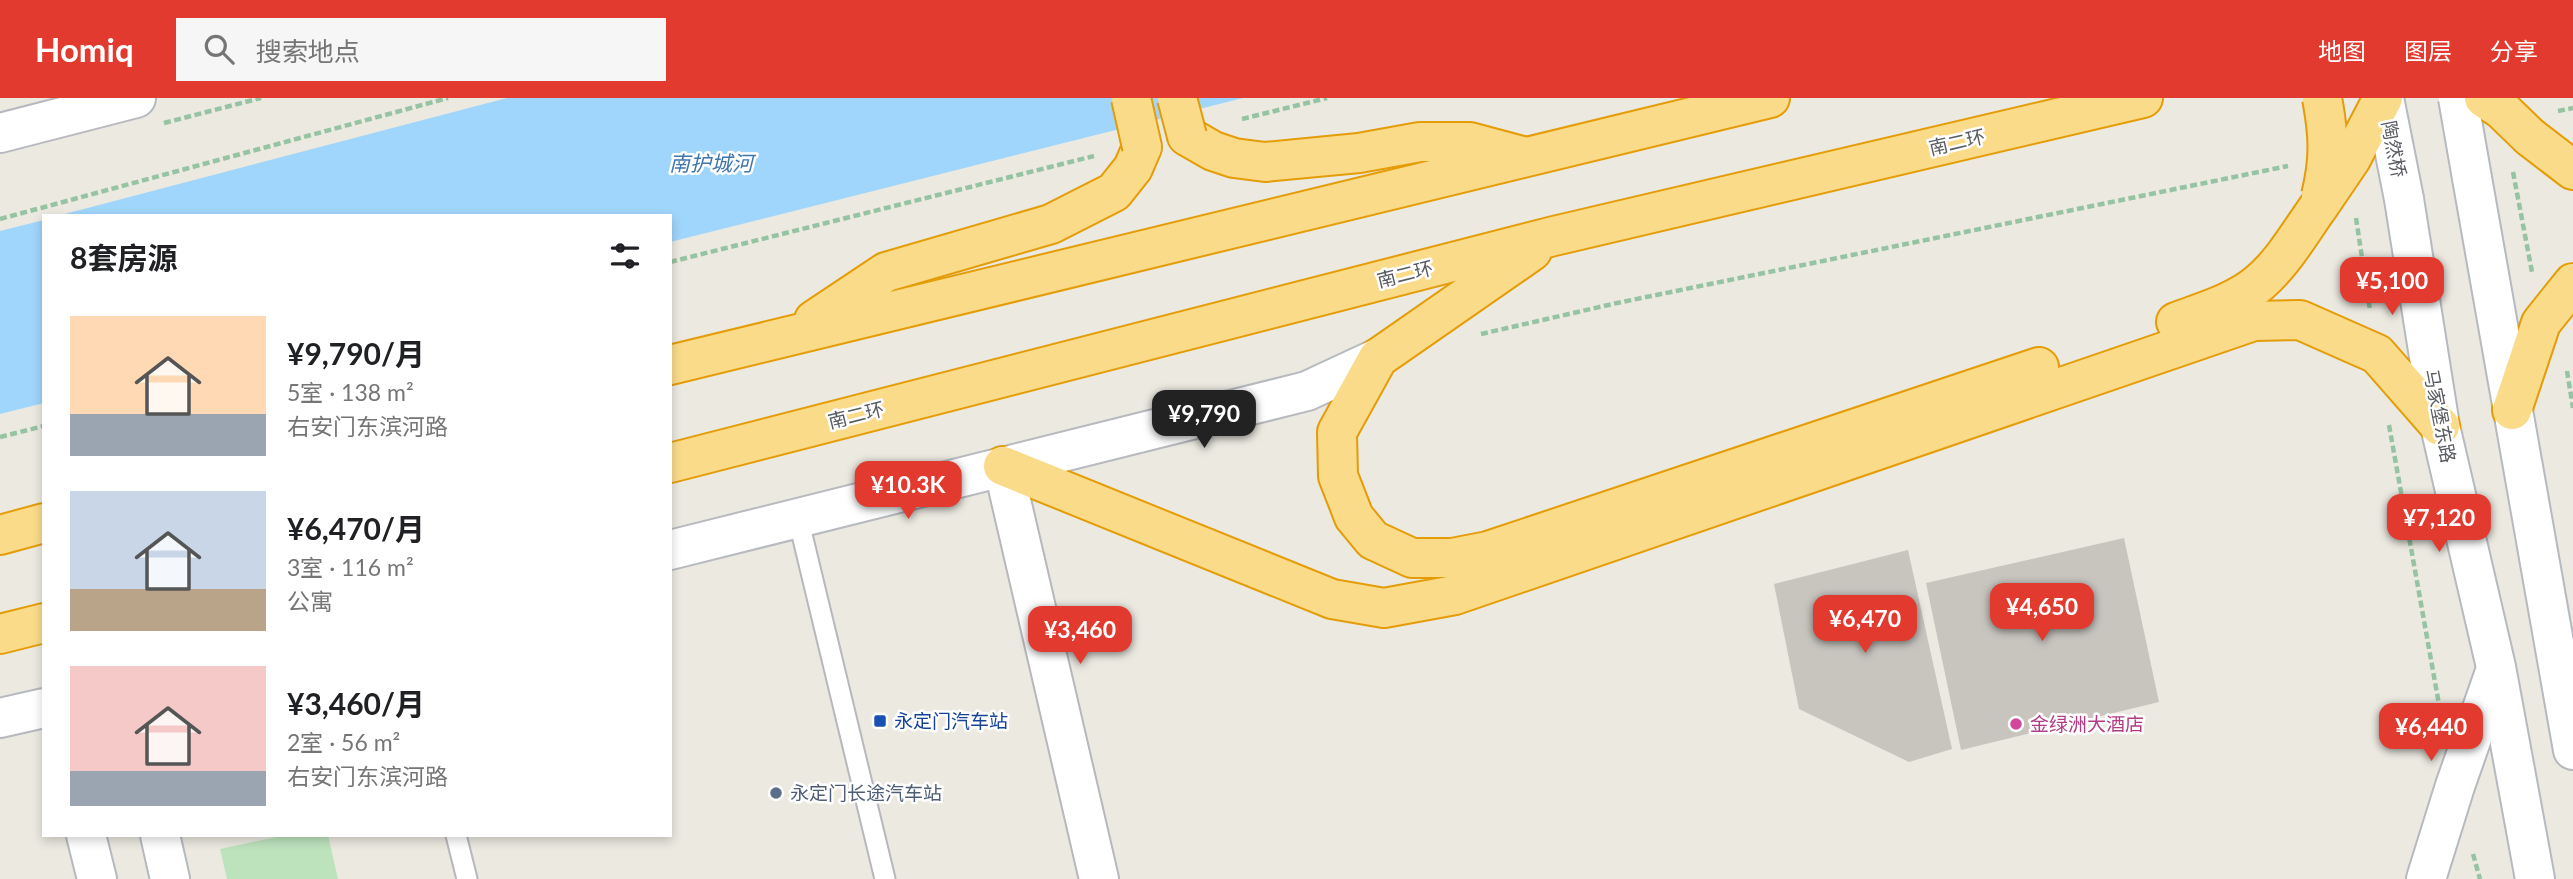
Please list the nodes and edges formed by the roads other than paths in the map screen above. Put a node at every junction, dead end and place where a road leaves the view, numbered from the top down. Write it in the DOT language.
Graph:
graph roads {
  1 [pos="136,98"];
  2 [pos="1131,98"];
  3 [pos="1177,98"];
  4 [pos="1770,98"];
  5 [pos="2143,98"];
  6 [pos="2322,98"];
  7 [pos="2383,98"];
  8 [pos="2458,98"];
  9 [pos="2484,98"];
  10 [pos="2533,116"];
  11 [pos="0,134"];
  12 [pos="1524,156"];
  13 [pos="2573,170"];
  14 [pos="2404,199"];
  15 [pos="2319,206"];
  16 [pos="1554,236"];
  17 [pos="2573,283"];
  18 [pos="792,335"];
  19 [pos="1378,358"];
  20 [pos="672,365"];
  21 [pos="2512,410"];
  22 [pos="2440,426"];
  23 [pos="672,462"];
  24 [pos="1003,466"];
  25 [pos="798,518"];
  26 [pos="42,524"];
  27 [pos="0,535"];
  28 [pos="2535,544"];
  29 [pos="672,550"];
  30 [pos="42,624"];
  31 [pos="2573,630"];
  32 [pos="0,634"];
  33 [pos="2496,667"];
  34 [pos="42,708"];
  35 [pos="0,718"];
  36 [pos="2573,750"];
  37 [pos="86,837"];
  38 [pos="160,837"];
  39 [pos="456,837"];
  40 [pos="97,879"];
  41 [pos="170,879"];
  42 [pos="467,879"];
  43 [pos="884,879"];
  44 [pos="1099,879"];
  45 [pos="2426,879"];
  46 [pos="2535,879"];
  1 -- 11 [label="street"];
  2 -- 18 [label="highway, bridge"];
  3 -- 12 [label="highway, bridge"];
  4 -- 12 [label="highway"];
  5 -- 16 [label="highway, 南二环"];
  6 -- 15 [label="highway, bridge"];
  7 -- 14 [label="street, 陶然桥, bridge"];
  7 -- 15 [label="highway, bridge"];
  8 -- 21 [label="street, bridge"];
  9 -- 10 [label="highway, bridge"];
  10 -- 13 [label="highway"];
  12 -- 18 [label="highway"];
  14 -- 22 [label="street, 马家堡东路"];
  15 -- 19 [label="highway"];
  16 -- 19 [label="highway"];
  16 -- 23 [label="highway, 南二环"];
  17 -- 21 [label="highway"];
  18 -- 20 [label="highway"];
  19 -- 24 [label="street"];
  21 -- 28 [label="street"];
  22 -- 24 [label="highway"];
  22 -- 33 [label="street, 马家堡东路"];
  24 -- 25 [label="street"];
  24 -- 44 [label="street"];
  25 -- 29 [label="street"];
  25 -- 43 [label="lane"];
  26 -- 27 [label="highway"];
  28 -- 31 [label="street"];
  28 -- 36 [label="street"];
  30 -- 32 [label="highway"];
  33 -- 45 [label="street"];
  33 -- 46 [label="street, 马家堡东路"];
  34 -- 35 [label="street"];
  37 -- 40 [label="street"];
  38 -- 41 [label="street"];
  39 -- 42 [label="lane"];
}
